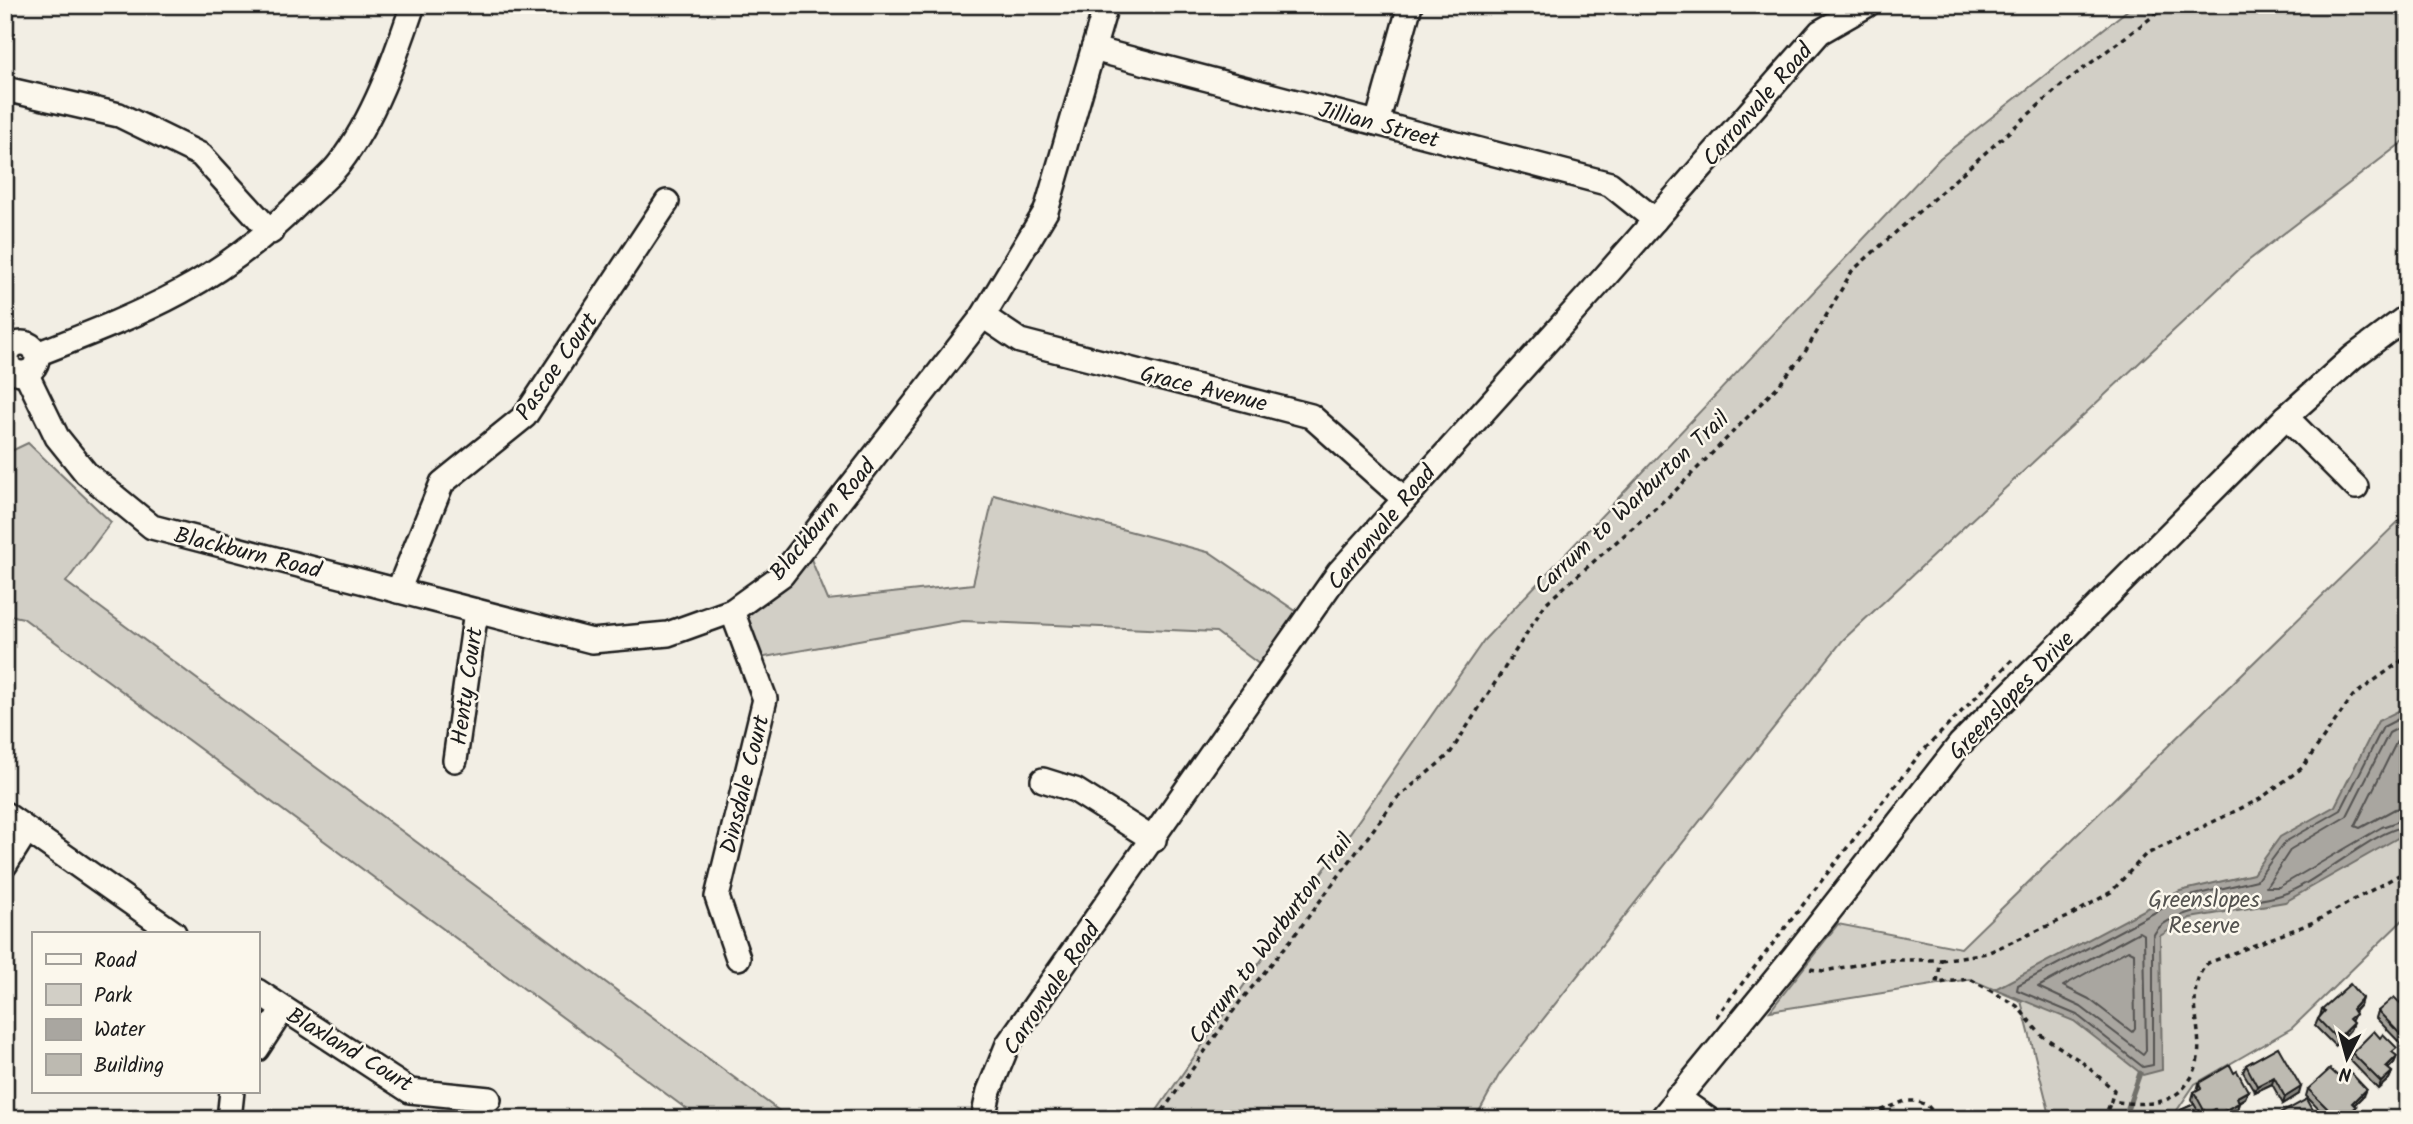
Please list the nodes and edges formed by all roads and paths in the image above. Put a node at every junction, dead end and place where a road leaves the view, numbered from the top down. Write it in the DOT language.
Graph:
graph roads {
  1 [pos="414,5"];
  2 [pos="1106,5"];
  3 [pos="1410,5"];
  4 [pos="1867,5"];
  5 [pos="2168,5"];
  6 [pos="1093,49"];
  7 [pos="5,89"];
  8 [pos="1377,123"];
  9 [pos="667,202"];
  10 [pos="1655,220"];
  11 [pos="271,232"];
  12 [pos="983,316"];
  13 [pos="2408,316"];
  14 [pos="19,363"];
  15 [pos="2286,417"];
  16 [pos="2356,487"];
  17 [pos="1403,498"];
  18 [pos="398,591"];
  19 [pos="476,611"];
  20 [pos="732,611"];
  21 [pos="2408,656"];
  22 [pos="455,760"];
  23 [pos="1043,780"];
  24 [pos="5,814"];
  25 [pos="27,830"];
  26 [pos="1154,840"];
  27 [pos="5,866"];
  28 [pos="2408,870"];
  29 [pos="173,932"];
  30 [pos="738,958"];
  31 [pos="1792,959"];
  32 [pos="1941,960"];
  33 [pos="259,992"];
  34 [pos="283,1009"];
  35 [pos="259,1046"];
  36 [pos="232,1092"];
  37 [pos="1677,1097"];
  38 [pos="489,1099"];
  39 [pos="2110,1101"];
  40 [pos="1717,1114"];
  41 [pos="2408,1114"];
  42 [pos="229,1119"];
  43 [pos="983,1119"];
  44 [pos="1157,1119"];
  45 [pos="1661,1119"];
  46 [pos="1745,1119"];
  47 [pos="1782,1119"];
  48 [pos="1939,1119"];
  49 [pos="2104,1119"];
  50 [pos="2402,1119"];
  1 -- 11 [label="street"];
  2 -- 6 [label="street, Blackburn Road"];
  3 -- 8 [label="street"];
  4 -- 10 [label="street, Carronvale Road"];
  5 -- 44 [label="path, Carrum to Warburton Trail"];
  6 -- 8 [label="street, Jillian Street"];
  6 -- 12 [label="street, Blackburn Road"];
  7 -- 11 [label="street"];
  8 -- 10 [label="street, Jillian Street"];
  9 -- 18 [label="street, Pascoe Court"];
  10 -- 17 [label="street, Carronvale Road"];
  11 -- 14 [label="street"];
  12 -- 17 [label="street, Grace Avenue"];
  12 -- 20 [label="street, Blackburn Road"];
  13 -- 15 [label="street, Greenslopes Drive"];
  14 -- 18 [label="street, Blackburn Road"];
  15 -- 16 [label="street"];
  15 -- 31 [label="street, Greenslopes Drive"];
  17 -- 26 [label="street, Carronvale Road"];
  18 -- 19 [label="street, Blackburn Road"];
  19 -- 20 [label="street, Blackburn Road"];
  19 -- 22 [label="street, Henty Court"];
  20 -- 30 [label="street, Dinsdale Court"];
  21 -- 32 [label="path"];
  23 -- 26 [label="street"];
  24 -- 25 [label="street"];
  25 -- 27 [label="street"];
  25 -- 29 [label="street"];
  26 -- 43 [label="street, Carronvale Road"];
  28 -- 39 [label="path"];
  31 -- 32 [label="path"];
  31 -- 37 [label="street, Greenslopes Drive"];
  32 -- 39 [label="path"];
  33 -- 34 [label="street, Blaxland Court"];
  34 -- 35 [label="street"];
  34 -- 38 [label="street, Blaxland Court"];
  36 -- 42 [label="street"];
  37 -- 40 [label="street"];
  37 -- 45 [label="street, Greenslopes Drive"];
  39 -- 49 [label="path"];
  40 -- 46 [label="path"];
  41 -- 50 [label="path"];
  47 -- 48 [label="path"];
}
